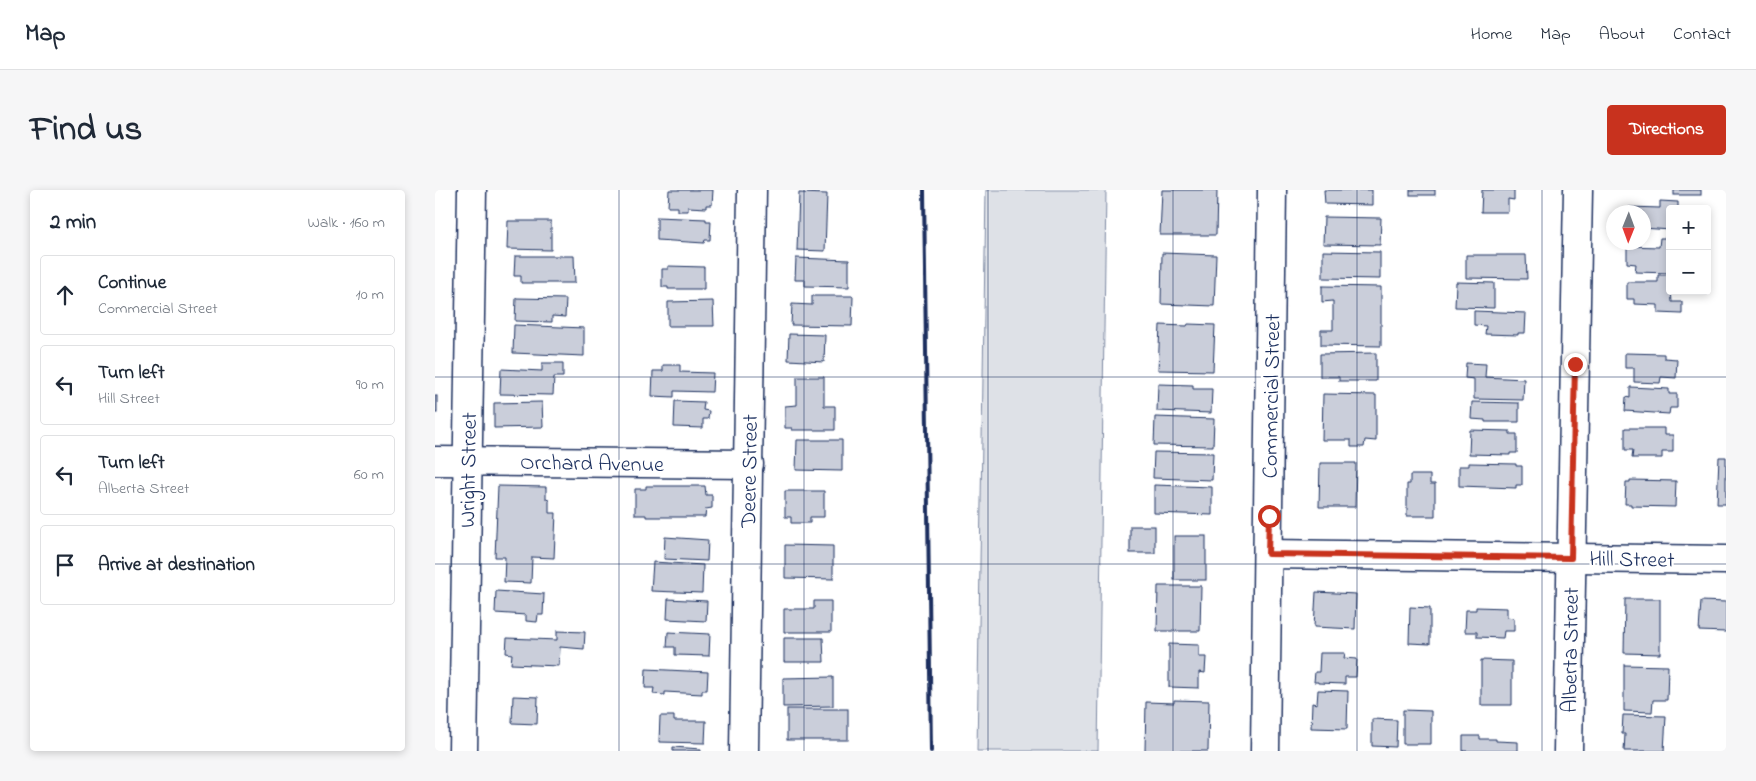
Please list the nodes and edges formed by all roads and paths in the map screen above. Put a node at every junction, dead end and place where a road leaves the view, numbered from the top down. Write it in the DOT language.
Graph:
graph roads {
  1 [pos="471,190"];
  2 [pos="753,190"];
  3 [pos="1272,190"];
  4 [pos="1578,190"];
  5 [pos="435,460"];
  6 [pos="467,461"];
  7 [pos="749,464"];
  8 [pos="1268,554"];
  9 [pos="1571,558"];
  10 [pos="1726,560"];
  11 [pos="463,751"];
  12 [pos="744,751"];
  13 [pos="1265,751"];
  14 [pos="1568,751"];
  1 -- 6 [label="street, Wright Street"];
  2 -- 7 [label="street, Deere Street"];
  3 -- 8 [label="street, Commercial Street"];
  4 -- 9 [label="street, Alberta Street"];
  5 -- 6 [label="street, Orchard Avenue"];
  6 -- 7 [label="street, Orchard Avenue"];
  6 -- 11 [label="street, Wright Street"];
  7 -- 12 [label="street, Deere Street"];
  8 -- 9 [label="street, Hill Street"];
  8 -- 13 [label="street, Commercial Street"];
  9 -- 10 [label="street, Hill Street"];
  9 -- 14 [label="street, Alberta Street"];
}
